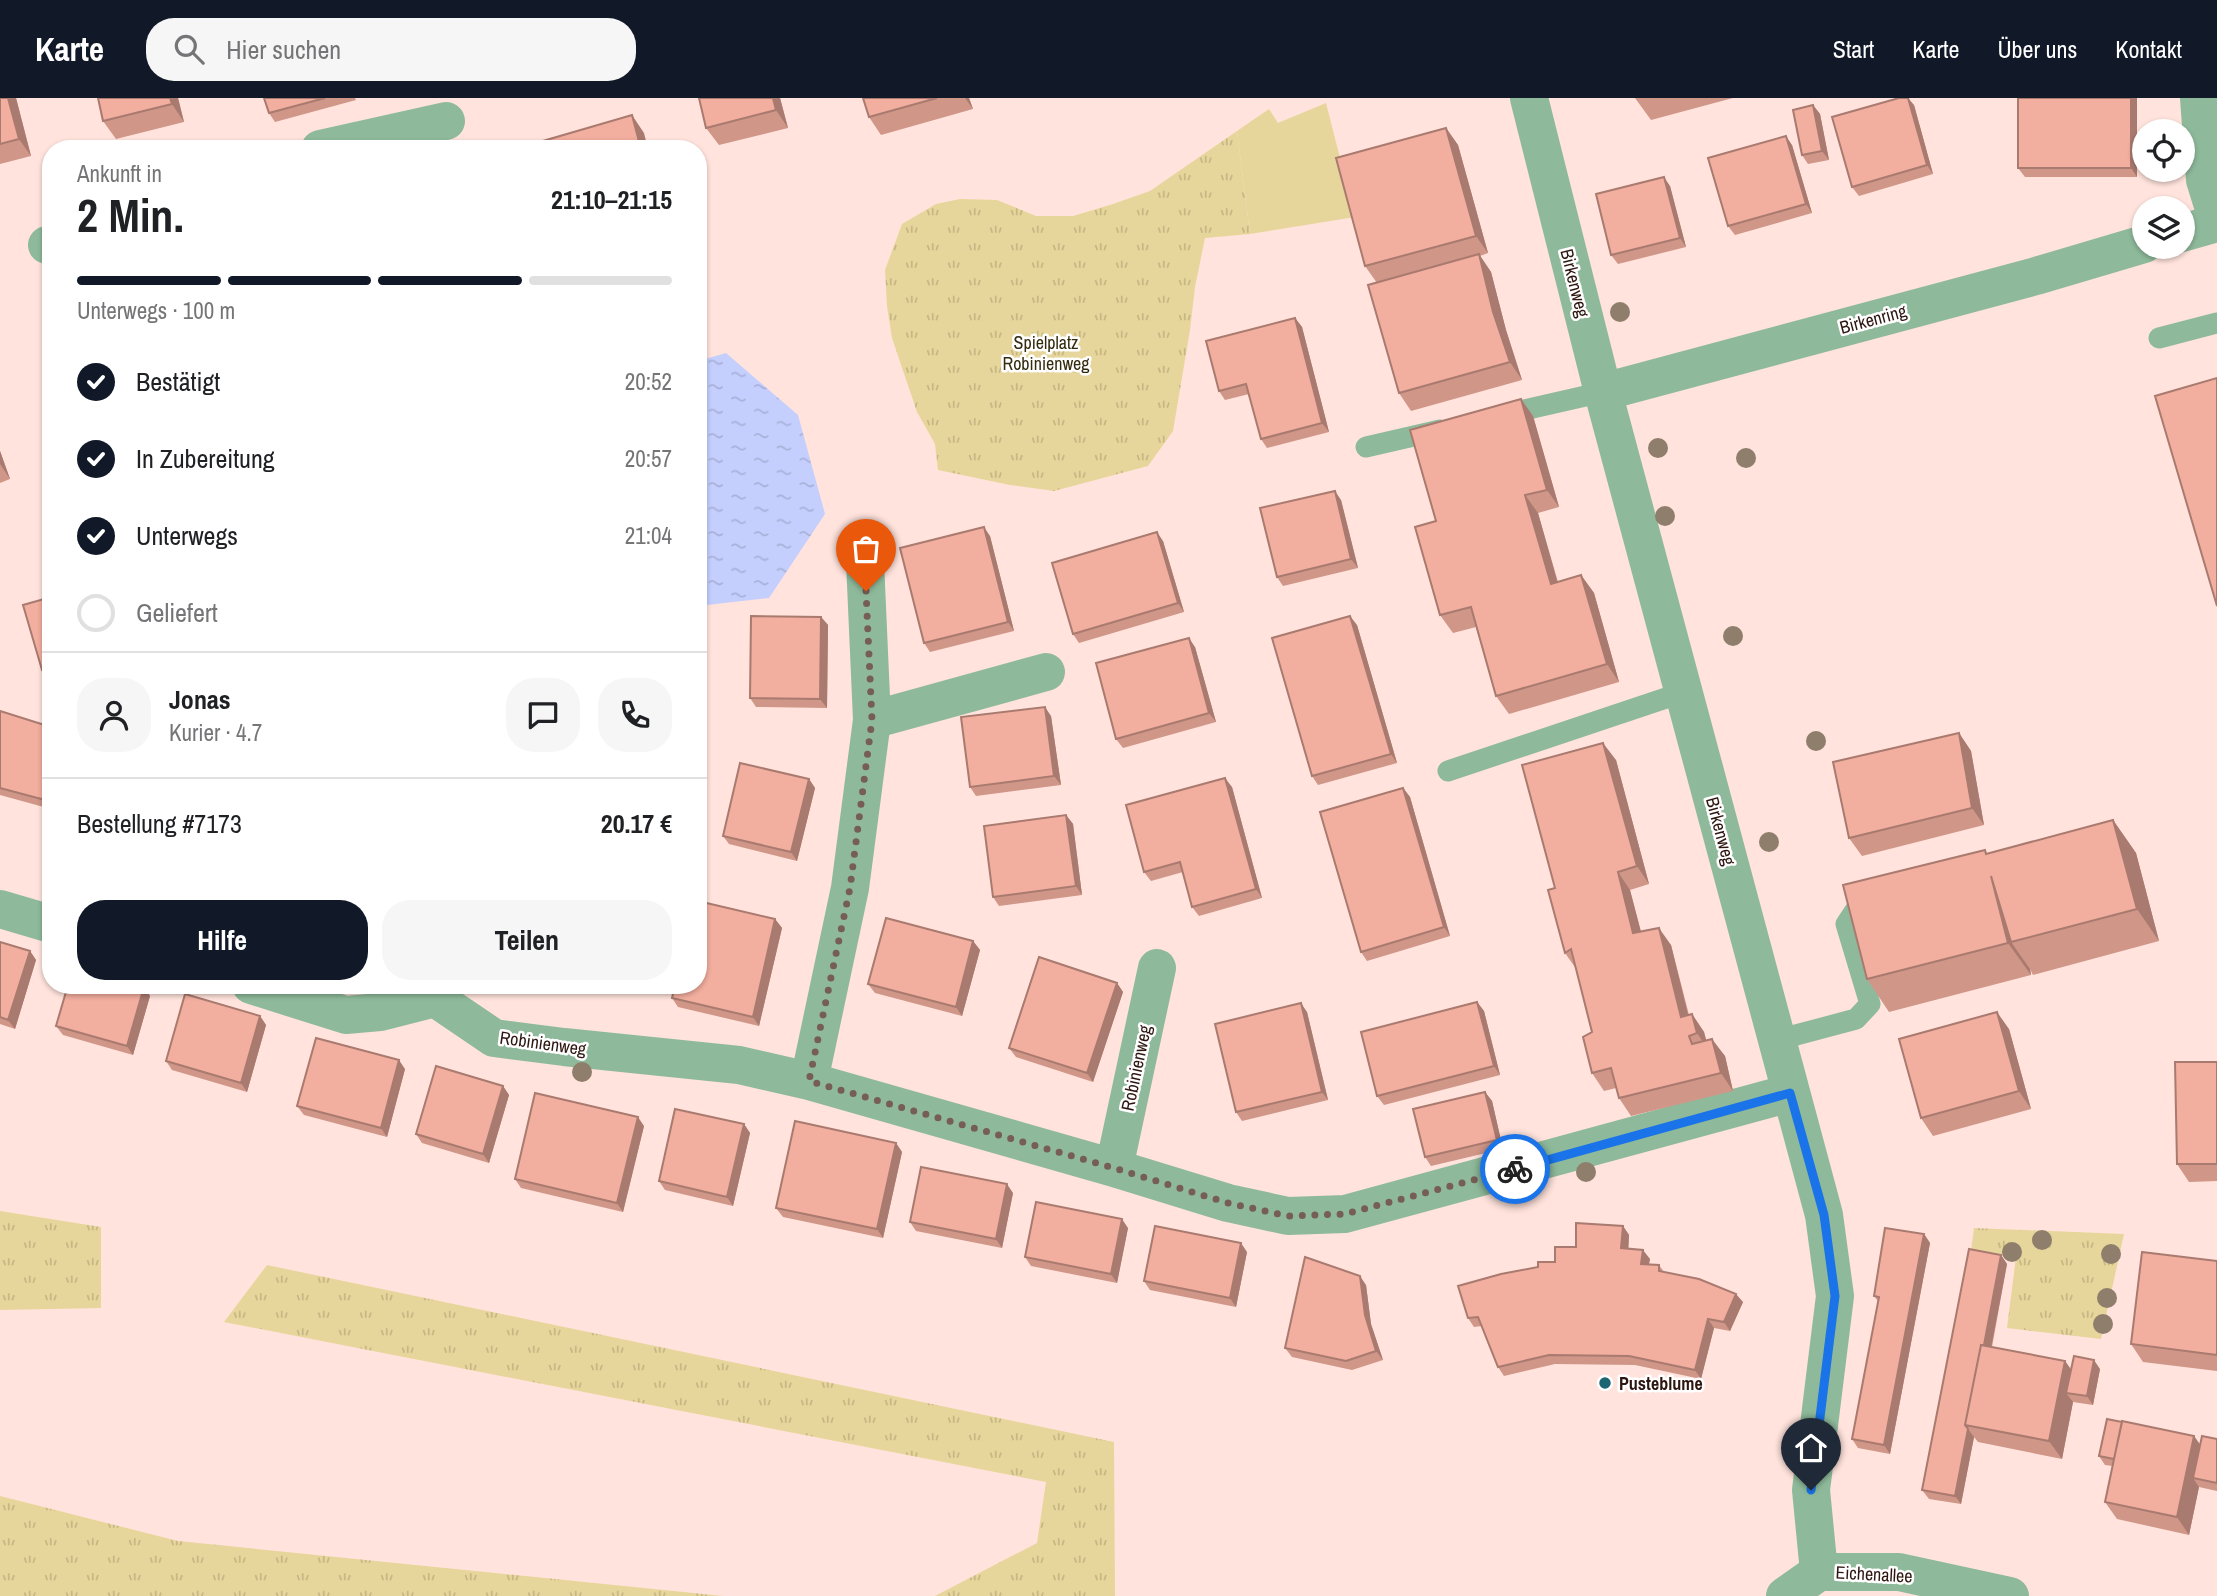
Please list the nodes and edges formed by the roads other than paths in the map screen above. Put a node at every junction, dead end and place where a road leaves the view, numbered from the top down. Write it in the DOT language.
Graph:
graph roads {
  1 [pos="1530,98"];
  2 [pos="2199,98"];
  3 [pos="446,123"];
  4 [pos="364,140"];
  5 [pos="2217,221"];
  6 [pos="2195,229"];
  7 [pos="2132,247"];
  8 [pos="2217,323"];
  9 [pos="2159,338"];
  10 [pos="1602,392"];
  11 [pos="1485,419"];
  12 [pos="1458,426"];
  13 [pos="1366,447"];
  14 [pos="864,539"];
  15 [pos="1046,672"];
  16 [pos="1684,692"];
  17 [pos="872,720"];
  18 [pos="1448,771"];
  19 [pos="1894,891"];
  20 [pos="0,909"];
  21 [pos="42,921"];
  22 [pos="1157,968"];
  23 [pos="280,994"];
  24 [pos="427,994"];
  25 [pos="435,994"];
  26 [pos="1777,1040"];
  27 [pos="809,1081"];
  28 [pos="1790,1093"];
  29 [pos="1114,1168"];
  30 [pos="1819,1572"];
  31 [pos="1785,1596"];
  32 [pos="2010,1596"];
  1 -- 10 [label="street, Birkenweg"];
  2 -- 5 [label="street"];
  3 -- 4 [label="street"];
  5 -- 6 [label="street"];
  7 -- 10 [label="street, Birkenring"];
  8 -- 9 [label="lane"];
  10 -- 11 [label="lane"];
  10 -- 16 [label="street, Birkenweg"];
  12 -- 13 [label="lane"];
  14 -- 17 [label="street"];
  15 -- 17 [label="street"];
  16 -- 18 [label="lane"];
  16 -- 26 [label="street, Birkenweg"];
  17 -- 27 [label="street"];
  19 -- 26 [label="lane"];
  20 -- 21 [label="street"];
  22 -- 29 [label="street, Robinienweg"];
  23 -- 24 [label="street, Robinienweg"];
  25 -- 27 [label="street, Robinienweg"];
  26 -- 28 [label="street, Birkenweg"];
  27 -- 29 [label="street, Robinienweg"];
  28 -- 29 [label="street, Robinienweg"];
  28 -- 30 [label="street, Birkenweg"];
  30 -- 31 [label="street"];
  30 -- 32 [label="street, Eichenallee"];
}
